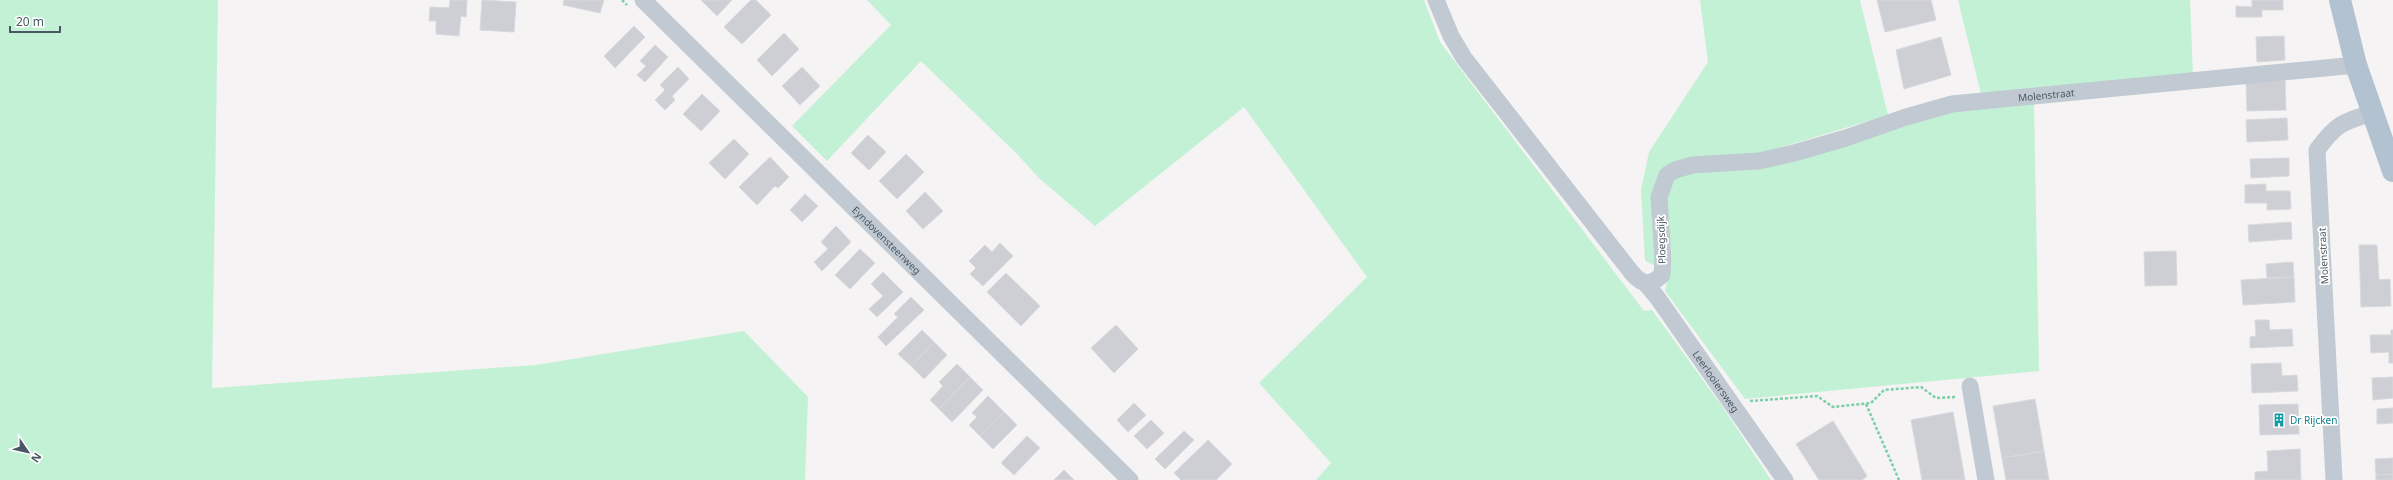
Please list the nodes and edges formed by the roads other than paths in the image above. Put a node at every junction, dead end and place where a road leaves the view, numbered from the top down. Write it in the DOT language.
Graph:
graph roads {
  1 [pos="643,0"];
  2 [pos="1436,0"];
  3 [pos="2340,0"];
  4 [pos="2356,66"];
  5 [pos="1952,104"];
  6 [pos="2372,112"];
  7 [pos="2393,171"];
  8 [pos="1646,284"];
  9 [pos="1971,391"];
  10 [pos="1130,480"];
  11 [pos="1785,480"];
  12 [pos="1986,480"];
  13 [pos="2334,480"];
  1 -- 10 [label="street, Eyndovensteenweg"];
  2 -- 8 [label="street"];
  3 -- 4 [label="main road"];
  4 -- 5 [label="street, Molenstraat"];
  4 -- 6 [label="main road"];
  5 -- 8 [label="street, Ploegsdijk"];
  6 -- 7 [label="main road"];
  6 -- 13 [label="street, Molenstraat"];
  8 -- 11 [label="street, Leerlooiersweg"];
  9 -- 12 [label="street"];
}
